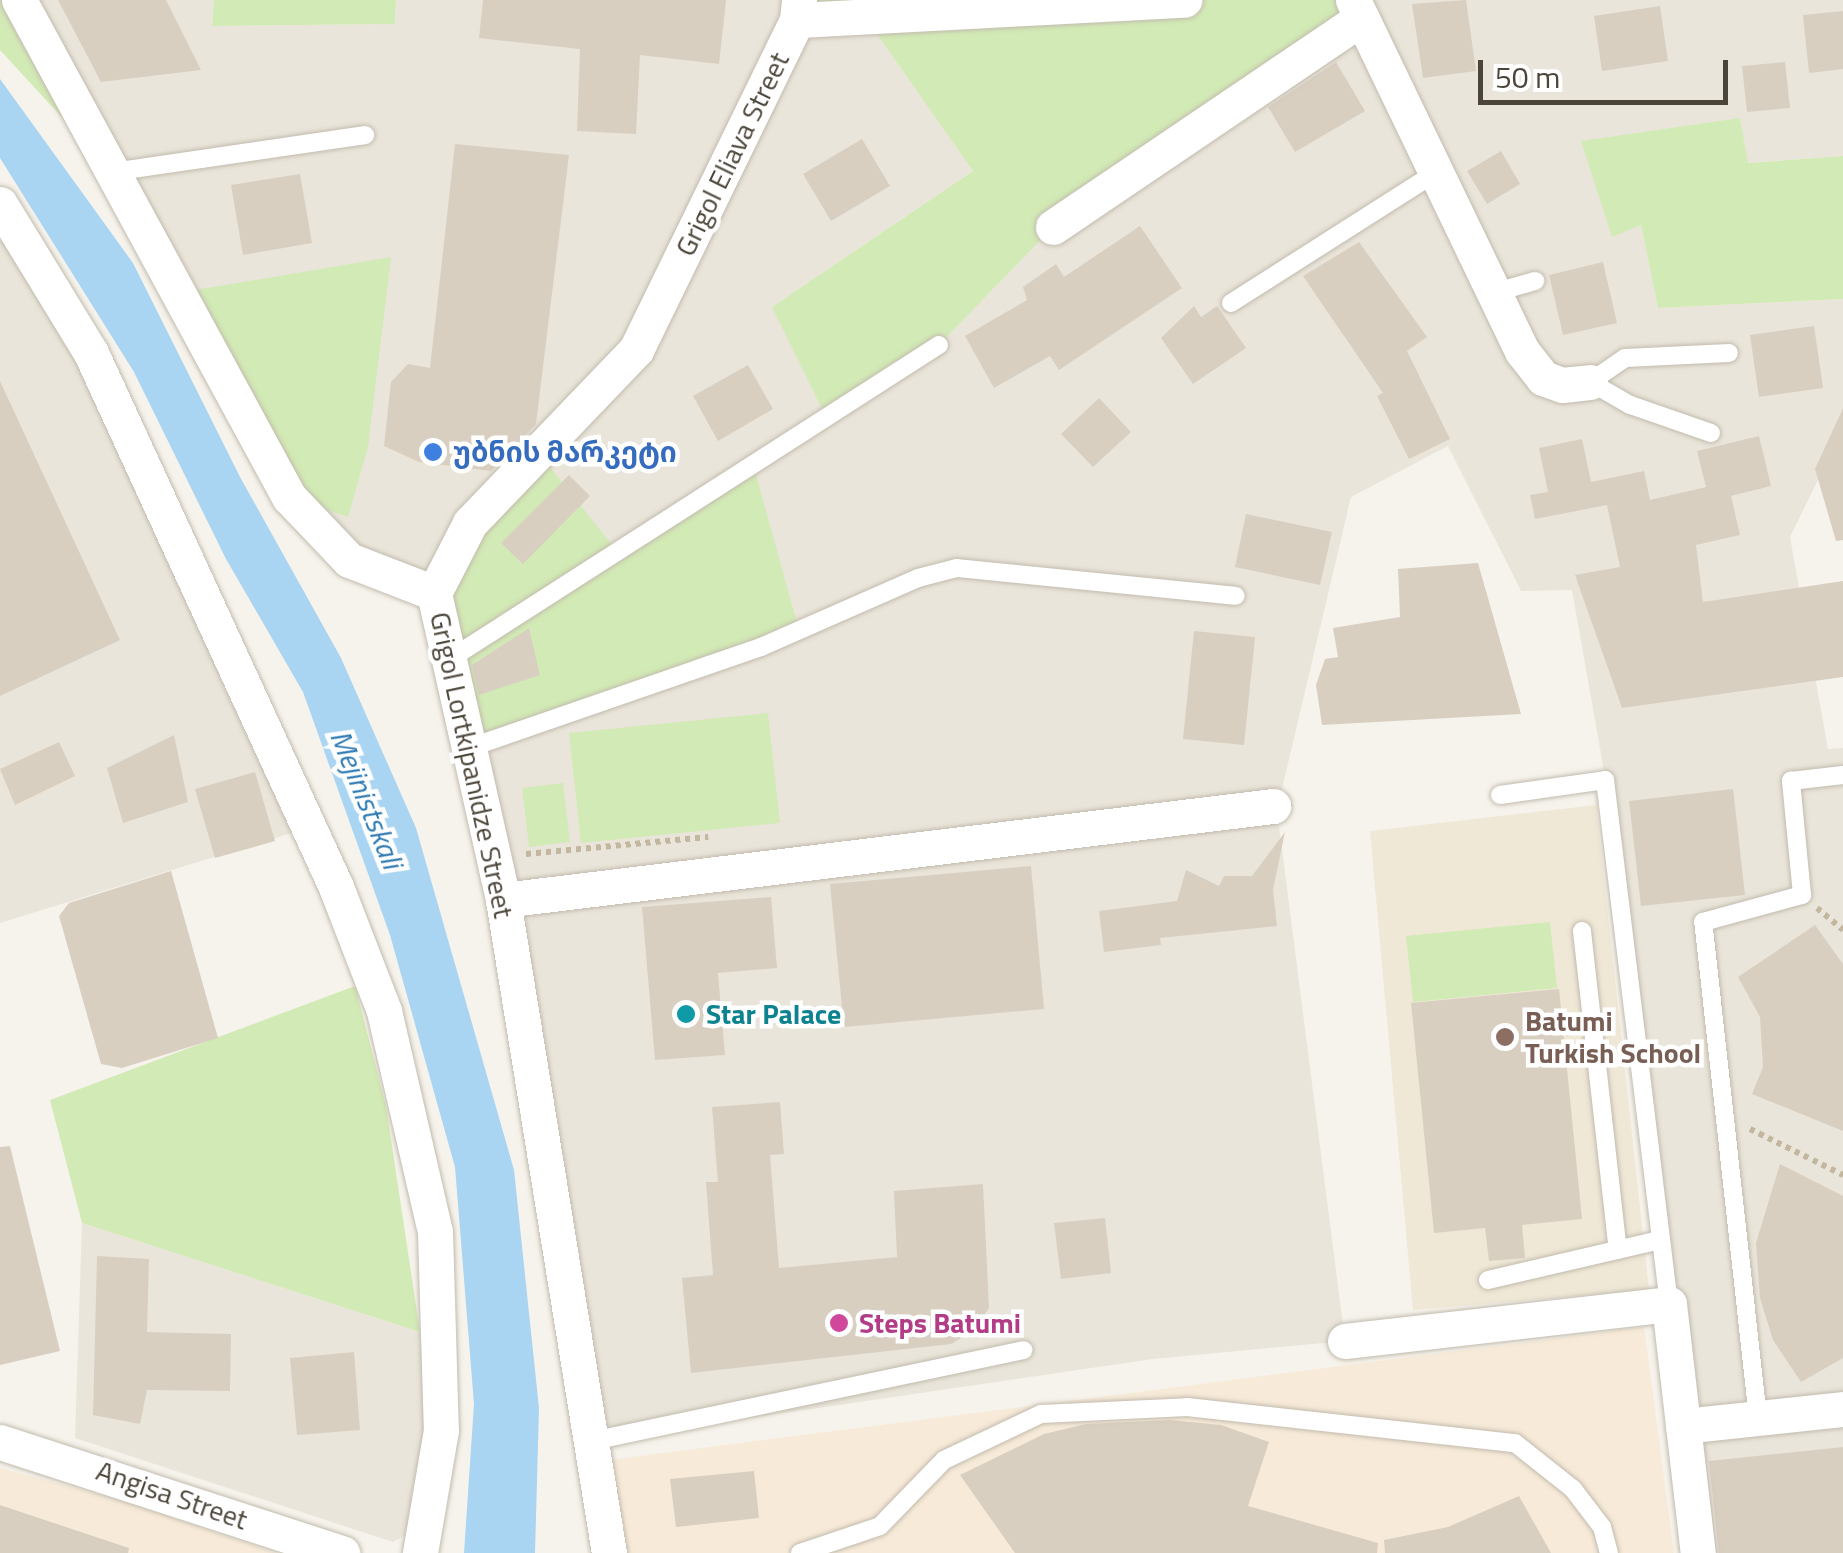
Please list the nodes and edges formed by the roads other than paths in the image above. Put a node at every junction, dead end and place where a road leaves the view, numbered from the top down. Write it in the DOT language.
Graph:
graph roads {
  1 [pos="19,0"];
  2 [pos="1184,0"];
  3 [pos="1356,9"];
  4 [pos="798,10"];
  5 [pos="364,136"];
  6 [pos="112,172"];
  7 [pos="1432,176"];
  8 [pos="0,204"];
  9 [pos="1053,227"];
  10 [pos="1536,282"];
  11 [pos="1492,292"];
  12 [pos="1231,303"];
  13 [pos="939,345"];
  14 [pos="1729,353"];
  15 [pos="1590,382"];
  16 [pos="1711,433"];
  17 [pos="434,593"];
  18 [pos="1236,596"];
  19 [pos="450,659"];
  20 [pos="469,748"];
  21 [pos="1843,776"];
  22 [pos="1500,796"];
  23 [pos="1273,806"];
  24 [pos="503,900"];
  25 [pos="1582,931"];
  26 [pos="1660,1240"];
  27 [pos="1618,1250"];
  28 [pos="1488,1280"];
  29 [pos="1669,1304"];
  30 [pos="1345,1341"];
  31 [pos="1022,1350"];
  32 [pos="1843,1409"];
  33 [pos="1758,1418"];
  34 [pos="1683,1426"];
  35 [pos="0,1442"];
  36 [pos="592,1442"];
  37 [pos="342,1553"];
  38 [pos="420,1553"];
  39 [pos="609,1553"];
  40 [pos="800,1553"];
  41 [pos="1609,1553"];
  42 [pos="1698,1553"];
  1 -- 6 [label="street, Grigol Lortkipanidze Street"];
  2 -- 4 [label="street, Grigol Eliava Street"];
  3 -- 7 [label="street"];
  3 -- 9 [label="street"];
  4 -- 17 [label="street, Grigol Eliava Street"];
  5 -- 6 [label="lane"];
  6 -- 17 [label="street, Grigol Lortkipanidze Street"];
  7 -- 11 [label="street"];
  7 -- 12 [label="lane"];
  8 -- 38 [label="street"];
  10 -- 11 [label="lane"];
  11 -- 15 [label="street"];
  13 -- 19 [label="lane"];
  14 -- 15 [label="lane"];
  15 -- 16 [label="lane"];
  17 -- 19 [label="street, Grigol Lortkipanidze Street"];
  18 -- 20 [label="lane"];
  19 -- 20 [label="street, Grigol Lortkipanidze Street"];
  20 -- 24 [label="street, Grigol Lortkipanidze Street"];
  21 -- 33 [label="lane"];
  22 -- 26 [label="lane"];
  23 -- 24 [label="street"];
  24 -- 36 [label="street, Grigol Lortkipanidze Street"];
  25 -- 27 [label="lane"];
  26 -- 27 [label="lane"];
  26 -- 29 [label="lane"];
  27 -- 28 [label="lane"];
  29 -- 30 [label="street"];
  29 -- 34 [label="street"];
  31 -- 36 [label="lane"];
  32 -- 33 [label="street"];
  33 -- 34 [label="street"];
  34 -- 42 [label="street"];
  35 -- 37 [label="street, Angisa Street"];
  36 -- 39 [label="street, Grigol Lortkipanidze Street"];
  40 -- 41 [label="lane"];
}
